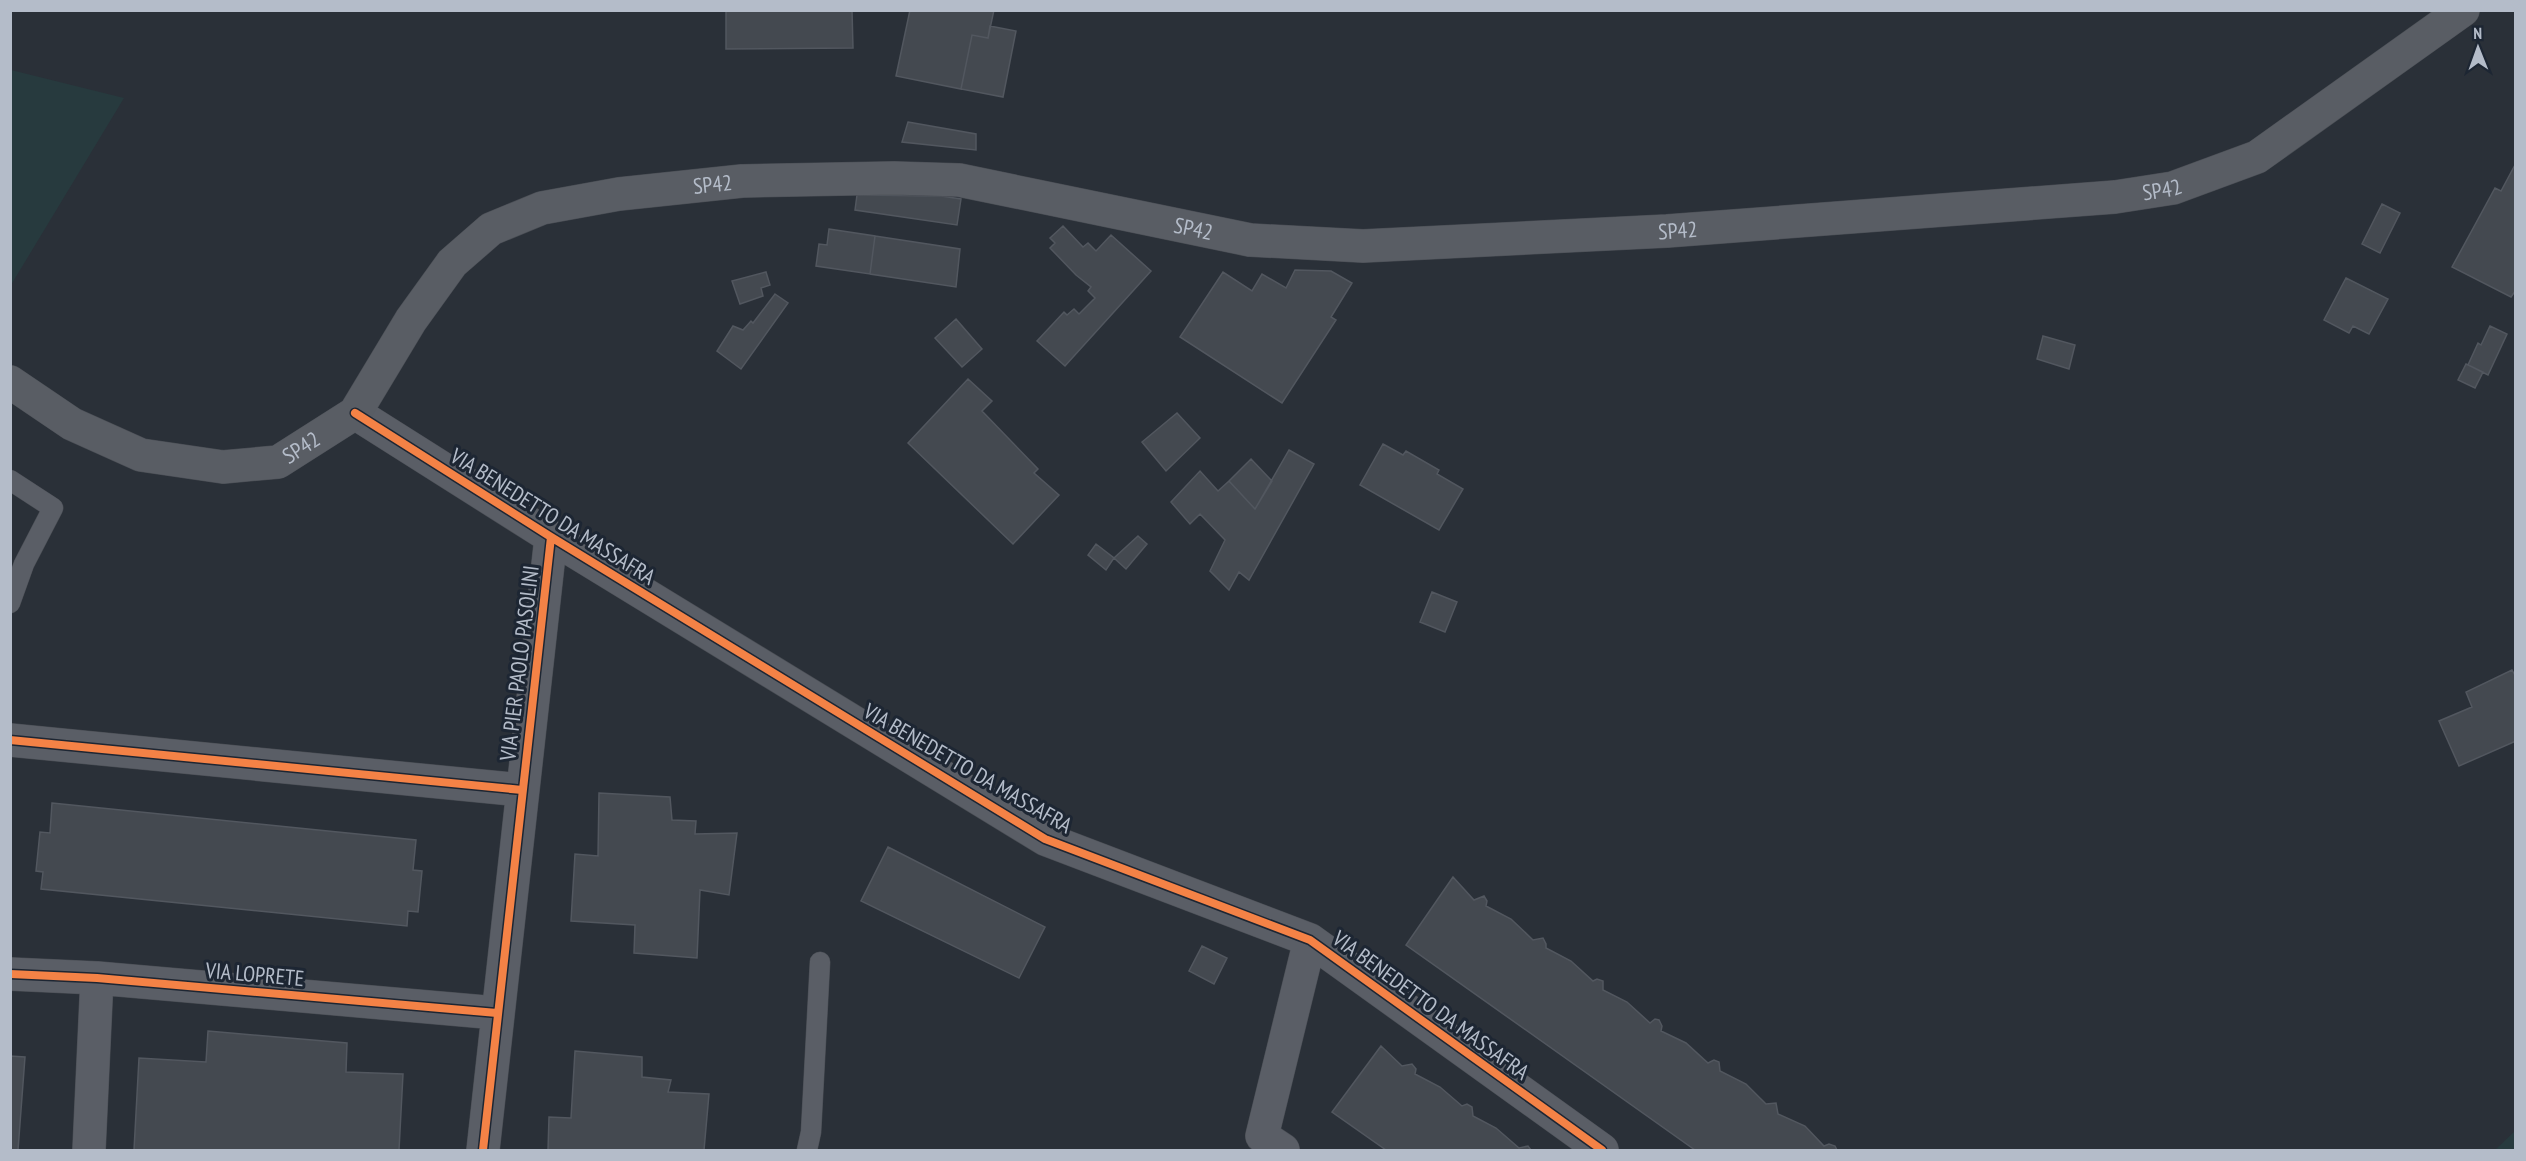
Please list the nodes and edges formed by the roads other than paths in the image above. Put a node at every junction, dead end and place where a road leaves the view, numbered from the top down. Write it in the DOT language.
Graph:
graph roads {
  1 [pos="2463,10"];
  2 [pos="10,382"];
  3 [pos="354,412"];
  4 [pos="10,480"];
  5 [pos="551,537"];
  6 [pos="10,603"];
  7 [pos="10,740"];
  8 [pos="522,790"];
  9 [pos="1310,940"];
  10 [pos="820,962"];
  11 [pos="10,974"];
  12 [pos="97,978"];
  13 [pos="497,1013"];
  14 [pos="89,1150"];
  15 [pos="483,1150"];
  16 [pos="807,1150"];
  17 [pos="1282,1150"];
  18 [pos="1602,1150"];
  1 -- 3 [label="main road, SP42 / SP42"];
  2 -- 3 [label="main road, SP42 / SP42"];
  3 -- 5 [label="street, VIA BENEDETTO DA MASSAFRA"];
  4 -- 6 [label="lane"];
  5 -- 8 [label="street, VIA PIER PAOLO PASOLINI"];
  5 -- 9 [label="street, VIA BENEDETTO DA MASSAFRA"];
  7 -- 8 [label="street"];
  8 -- 13 [label="street, VIA PIER PAOLO PASOLINI"];
  9 -- 17 [label="street, VIA BENEDETTO DA MASSAFRA"];
  9 -- 18 [label="street, VIA BENEDETTO DA MASSAFRA"];
  10 -- 16 [label="lane"];
  11 -- 12 [label="street, VIA LOPRETE"];
  12 -- 13 [label="street, VIA LOPRETE"];
  12 -- 14 [label="street"];
  13 -- 15 [label="street, VIA PIER PAOLO PASOLINI"];
}
